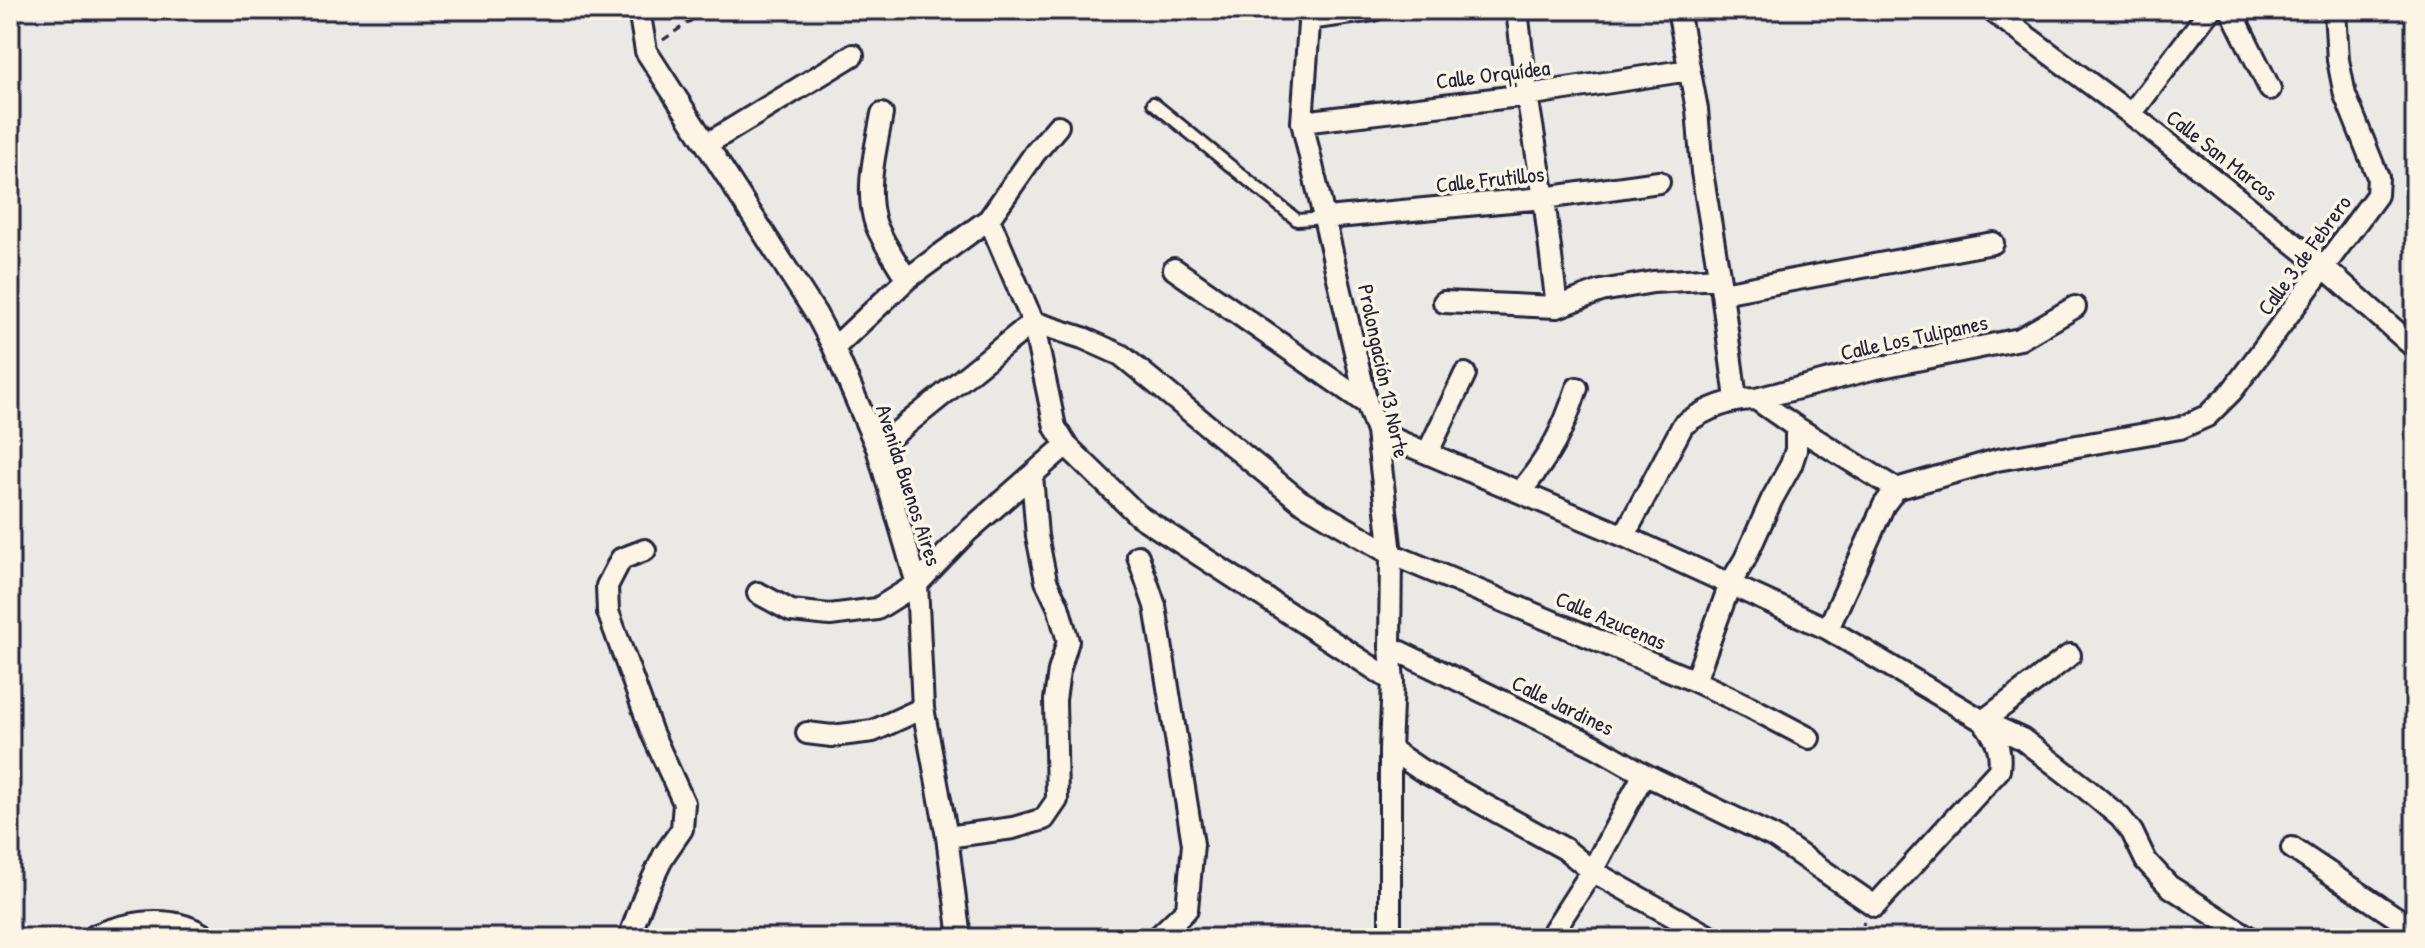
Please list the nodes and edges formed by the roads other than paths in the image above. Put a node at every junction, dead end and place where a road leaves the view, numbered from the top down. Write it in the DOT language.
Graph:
graph roads {
  1 [pos="639,10"];
  2 [pos="1374,10"];
  3 [pos="1517,10"];
  4 [pos="1678,10"];
  5 [pos="1991,10"];
  6 [pos="2210,10"];
  7 [pos="2231,10"];
  8 [pos="2335,10"];
  9 [pos="1309,14"];
  10 [pos="853,55"];
  11 [pos="1689,70"];
  12 [pos="2270,89"];
  13 [pos="1527,95"];
  14 [pos="1153,103"];
  15 [pos="882,114"];
  16 [pos="2131,114"];
  17 [pos="1302,122"];
  18 [pos="1058,126"];
  19 [pos="707,144"];
  20 [pos="1659,182"];
  21 [pos="1544,198"];
  22 [pos="1326,218"];
  23 [pos="989,219"];
  24 [pos="1993,243"];
  25 [pos="2325,268"];
  26 [pos="1174,269"];
  27 [pos="907,279"];
  28 [pos="1721,286"];
  29 [pos="1444,302"];
  30 [pos="1557,307"];
  31 [pos="2075,307"];
  32 [pos="1033,322"];
  33 [pos="834,348"];
  34 [pos="2415,348"];
  35 [pos="1465,374"];
  36 [pos="1577,388"];
  37 [pos="1746,399"];
  38 [pos="1367,404"];
  39 [pos="1796,427"];
  40 [pos="1377,432"];
  41 [pos="1066,445"];
  42 [pos="877,448"];
  43 [pos="1428,452"];
  44 [pos="1032,475"];
  45 [pos="1896,489"];
  46 [pos="1521,491"];
  47 [pos="1624,536"];
  48 [pos="645,550"];
  49 [pos="1391,554"];
  50 [pos="1138,556"];
  51 [pos="917,584"];
  52 [pos="1730,584"];
  53 [pos="758,593"];
  54 [pos="1828,629"];
  55 [pos="1390,647"];
  56 [pos="2070,655"];
  57 [pos="1393,681"];
  58 [pos="1695,681"];
  59 [pos="923,708"];
  60 [pos="1983,721"];
  61 [pos="807,733"];
  62 [pos="1809,738"];
  63 [pos="1390,749"];
  64 [pos="1644,774"];
  65 [pos="947,837"];
  66 [pos="2292,848"];
  67 [pos="1592,871"];
  68 [pos="1680,930"];
  69 [pos="2415,930"];
  70 [pos="96,935"];
  71 [pos="965,937"];
  72 [pos="208,938"];
  73 [pos="629,938"];
  74 [pos="1157,938"];
  75 [pos="1390,938"];
  76 [pos="1549,938"];
  77 [pos="1712,938"];
  78 [pos="2250,938"];
  1 -- 19 [label="street, Avenida Buenos Aires"];
  2 -- 9 [label="street"];
  3 -- 13 [label="street"];
  4 -- 11 [label="street"];
  5 -- 16 [label="street, Calle San Marcos"];
  6 -- 16 [label="street"];
  7 -- 12 [label="street"];
  8 -- 25 [label="street, Calle 3 de Febrero"];
  9 -- 17 [label="street, Prolongación 13 Norte"];
  10 -- 19 [label="street"];
  11 -- 13 [label="street, Calle Orquídea"];
  11 -- 28 [label="street"];
  13 -- 17 [label="street, Calle Orquídea"];
  13 -- 21 [label="street"];
  14 -- 22 [label="lane"];
  15 -- 27 [label="street"];
  16 -- 25 [label="street, Calle San Marcos"];
  17 -- 22 [label="street, Prolongación 13 Norte"];
  18 -- 23 [label="street"];
  19 -- 33 [label="street, Avenida Buenos Aires"];
  20 -- 21 [label="street, Calle Frutillos"];
  21 -- 22 [label="street, Calle Frutillos"];
  21 -- 30 [label="street"];
  22 -- 38 [label="street, Prolongación 13 Norte"];
  23 -- 27 [label="street"];
  23 -- 32 [label="street"];
  24 -- 28 [label="street"];
  25 -- 34 [label="street, Calle San Marcos"];
  25 -- 45 [label="street, Calle 3 de Febrero"];
  26 -- 38 [label="street"];
  27 -- 33 [label="street"];
  28 -- 30 [label="street"];
  28 -- 37 [label="street"];
  29 -- 30 [label="street"];
  31 -- 37 [label="street, Calle Los Tulipanes"];
  32 -- 41 [label="street"];
  32 -- 42 [label="street"];
  32 -- 49 [label="street, Calle Azucenas"];
  33 -- 42 [label="street, Avenida Buenos Aires"];
  35 -- 43 [label="street"];
  36 -- 46 [label="street"];
  37 -- 39 [label="street"];
  37 -- 47 [label="street, Calle Los Tulipanes"];
  38 -- 40 [label="street, Prolongación 13 Norte"];
  39 -- 45 [label="street"];
  39 -- 52 [label="street"];
  40 -- 43 [label="street"];
  40 -- 49 [label="street, Prolongación 13 Norte"];
  41 -- 44 [label="street"];
  41 -- 57 [label="street"];
  42 -- 51 [label="street, Avenida Buenos Aires"];
  43 -- 46 [label="street"];
  44 -- 51 [label="street"];
  44 -- 65 [label="street"];
  45 -- 54 [label="street"];
  46 -- 47 [label="street"];
  47 -- 52 [label="street"];
  48 -- 73 [label="street"];
  49 -- 55 [label="street, Prolongación 13 Norte"];
  49 -- 58 [label="street, Calle Azucenas"];
  50 -- 74 [label="street"];
  51 -- 53 [label="street"];
  51 -- 59 [label="street, Avenida Buenos Aires"];
  52 -- 54 [label="street"];
  52 -- 58 [label="street"];
  54 -- 60 [label="street"];
  55 -- 57 [label="street, Prolongación 13 Norte"];
  55 -- 64 [label="street, Calle Jardines"];
  56 -- 60 [label="street"];
  57 -- 63 [label="street, Prolongación 13 Norte"];
  58 -- 62 [label="street, Calle Azucenas"];
  59 -- 61 [label="street"];
  59 -- 65 [label="street, Avenida Buenos Aires"];
  60 -- 64 [label="street, Calle Jardines"];
  60 -- 78 [label="street"];
  63 -- 67 [label="street"];
  63 -- 75 [label="street, Prolongación 13 Norte"];
  64 -- 67 [label="street"];
  65 -- 71 [label="street, Avenida Buenos Aires"];
  66 -- 69 [label="street"];
  67 -- 68 [label="street"];
  67 -- 76 [label="street"];
  68 -- 77 [label="street"];
  70 -- 72 [label="street"];
}
